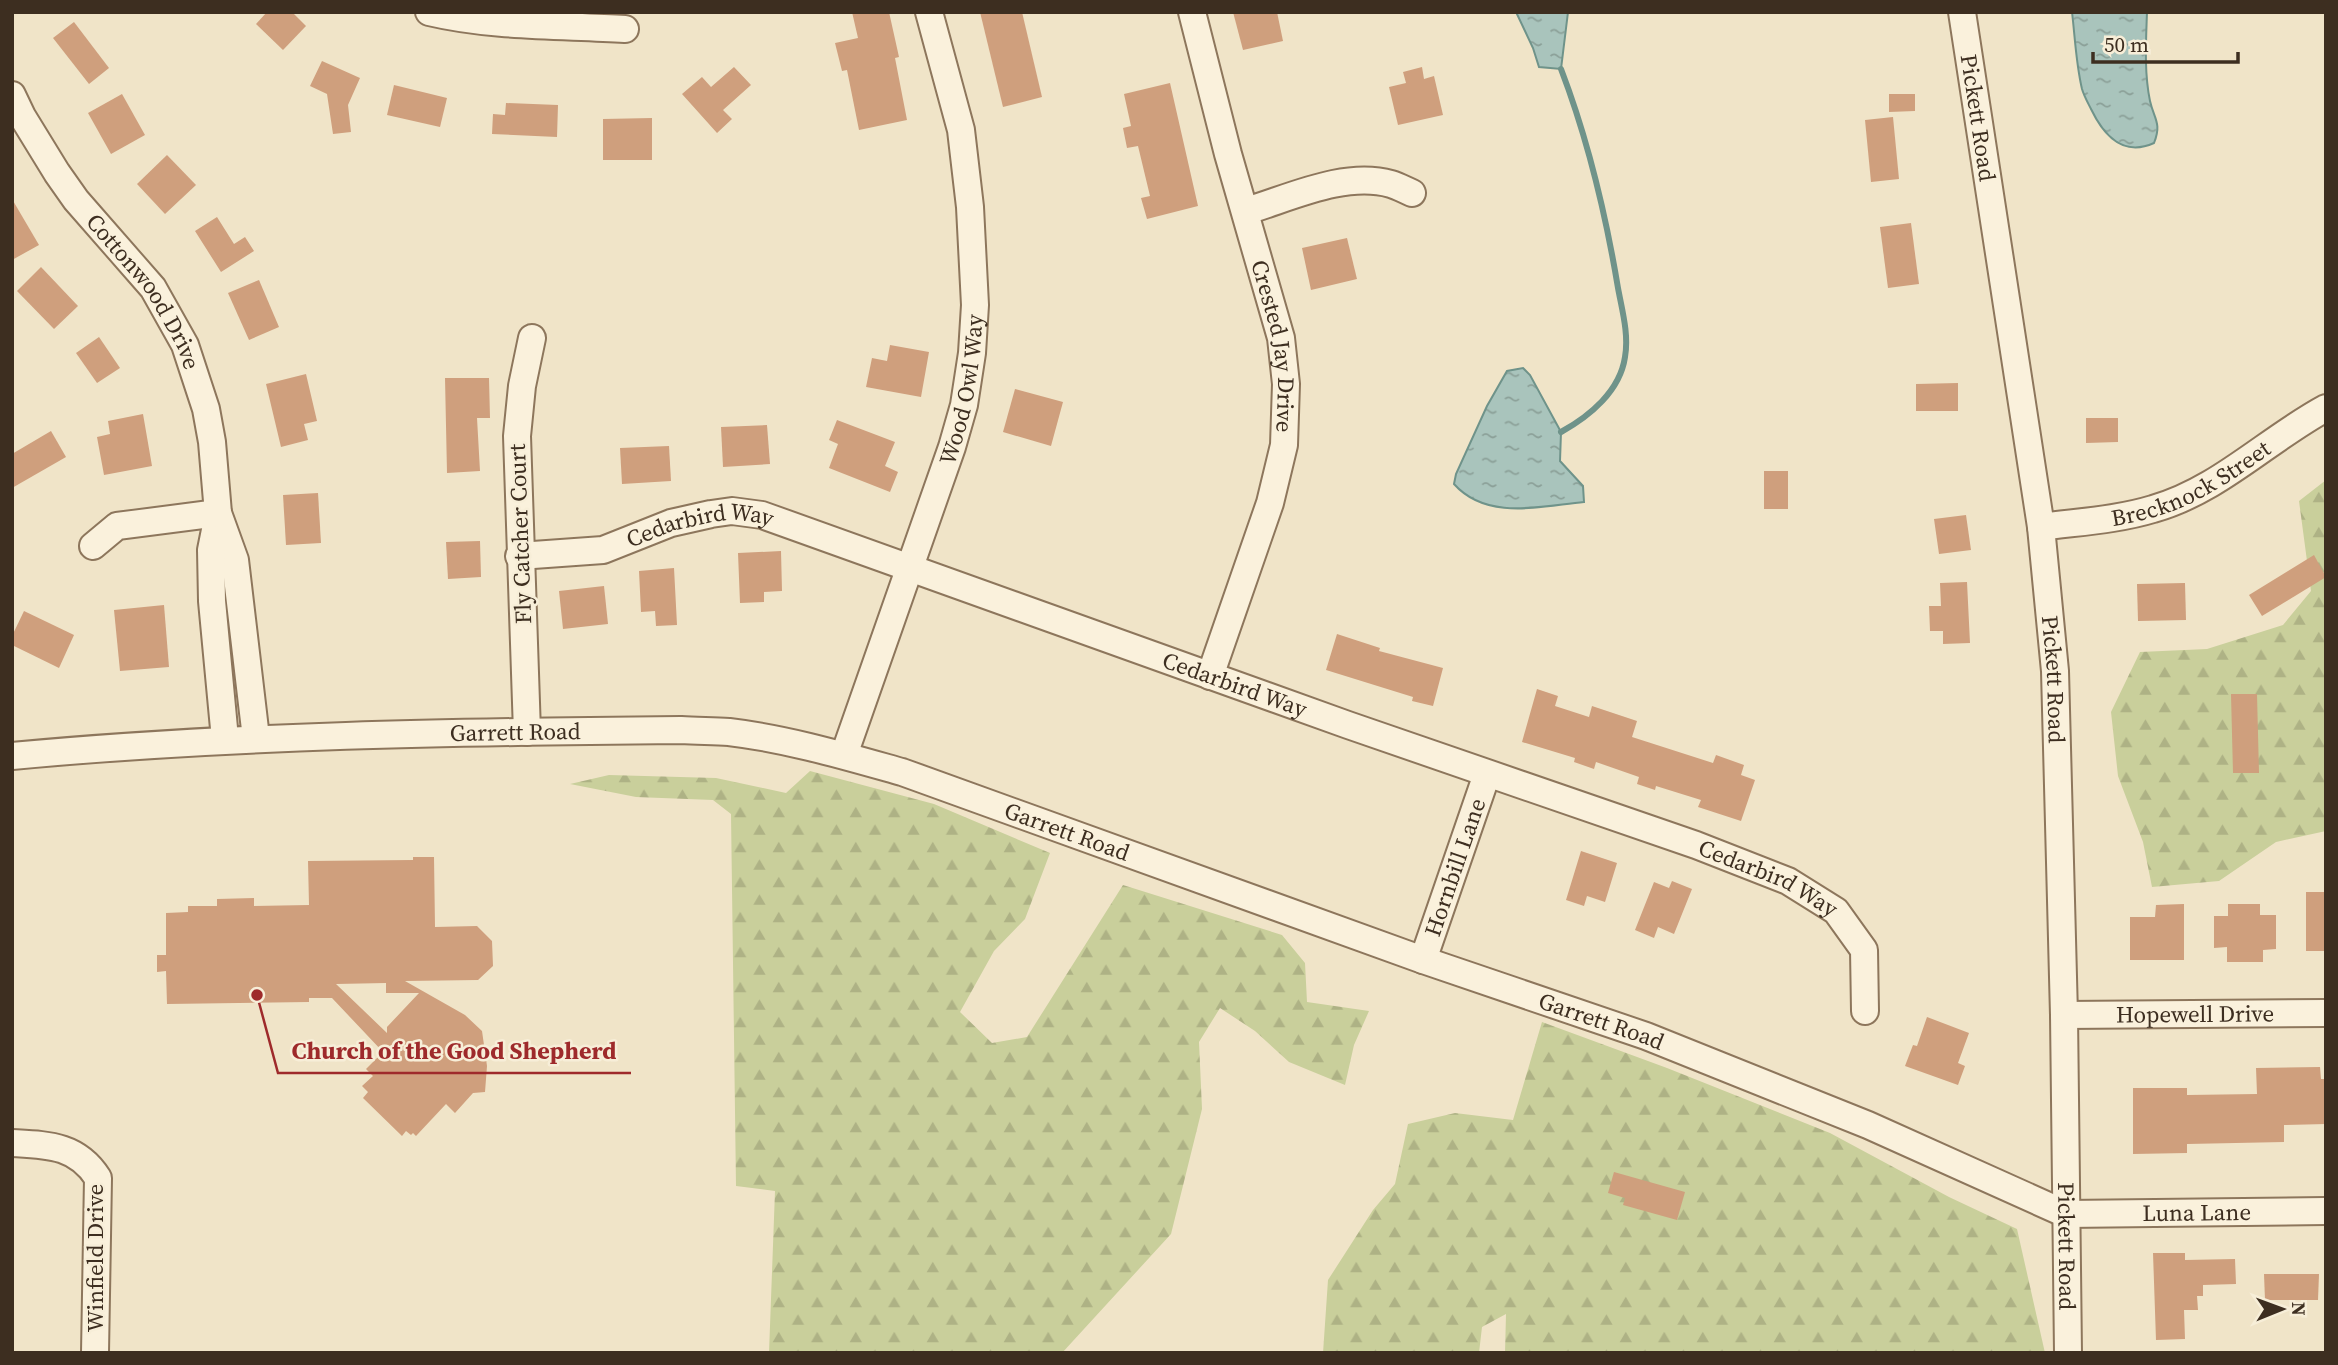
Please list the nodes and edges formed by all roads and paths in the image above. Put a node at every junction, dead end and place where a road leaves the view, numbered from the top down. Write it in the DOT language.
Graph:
graph roads {
  1 [pos="429,12"];
  2 [pos="929,12"];
  3 [pos="1192,12"];
  4 [pos="1962,12"];
  5 [pos="512,18"];
  6 [pos="625,29"];
  7 [pos="15,110"];
  8 [pos="1412,192"];
  9 [pos="1246,211"];
  10 [pos="532,338"];
  11 [pos="2326,408"];
  12 [pos="218,513"];
  13 [pos="2040,527"];
  14 [pos="93,546"];
  15 [pos="519,556"];
  16 [pos="909,568"];
  17 [pos="1210,676"];
  18 [pos="527,732"];
  19 [pos="256,738"];
  20 [pos="225,739"];
  21 [pos="844,755"];
  22 [pos="12,756"];
  23 [pos="1487,774"];
  24 [pos="1423,960"];
  25 [pos="1865,1011"];
  26 [pos="2326,1013"];
  27 [pos="2064,1015"];
  28 [pos="12,1143"];
  29 [pos="2326,1211"];
  30 [pos="2066,1214"];
  31 [pos="95,1353"];
  32 [pos="2068,1353"];
  1 -- 5 [label="street"];
  2 -- 16 [label="street, Wood Owl Way"];
  3 -- 9 [label="street, Crested Jay Drive"];
  4 -- 13 [label="street, Pickett Road"];
  5 -- 6 [label="street"];
  7 -- 12 [label="street, Cottonwood Drive"];
  8 -- 9 [label="street"];
  9 -- 17 [label="street, Crested Jay Drive"];
  10 -- 15 [label="street, Fly Catcher Court"];
  11 -- 13 [label="street, Brecknock Street"];
  12 -- 14 [label="street"];
  12 -- 19 [label="street, Cottonwood Drive"];
  12 -- 20 [label="street, Cottonwood Drive"];
  13 -- 27 [label="street, Pickett Road"];
  15 -- 16 [label="street, Cedarbird Way"];
  15 -- 18 [label="street, Fly Catcher Court"];
  16 -- 17 [label="street, Cedarbird Way"];
  16 -- 21 [label="street, Wood Owl Way"];
  17 -- 23 [label="street, Cedarbird Way"];
  18 -- 19 [label="street, Garrett Road"];
  18 -- 21 [label="street, Garrett Road"];
  19 -- 20 [label="street, Garrett Road"];
  20 -- 22 [label="street, Garrett Road"];
  21 -- 24 [label="street, Garrett Road"];
  23 -- 24 [label="street, Hornbill Lane"];
  23 -- 25 [label="street, Cedarbird Way"];
  24 -- 30 [label="street, Garrett Road"];
  26 -- 27 [label="street, Hopewell Drive"];
  27 -- 30 [label="street, Pickett Road"];
  28 -- 31 [label="street, Winfield Drive"];
  29 -- 30 [label="street, Luna Lane"];
  30 -- 32 [label="street, Pickett Road"];
}
